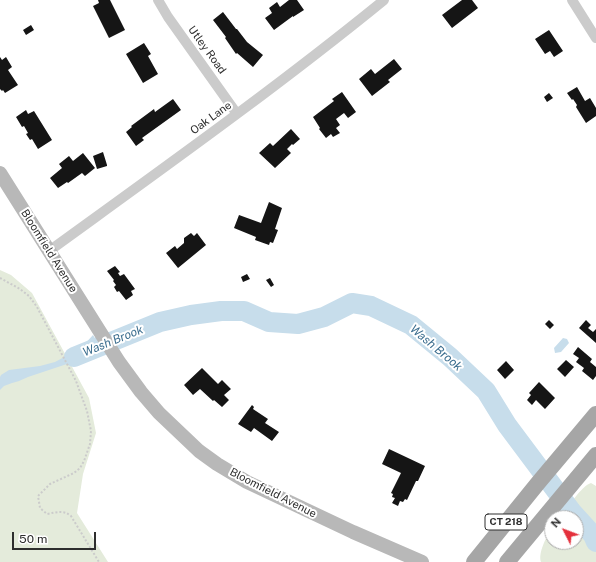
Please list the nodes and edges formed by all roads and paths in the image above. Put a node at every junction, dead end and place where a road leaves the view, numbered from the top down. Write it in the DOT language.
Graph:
graph roads {
  1 [pos="158,0"];
  2 [pos="384,0"];
  3 [pos="572,0"];
  4 [pos="596,38"];
  5 [pos="237,114"];
  6 [pos="0,173"];
  7 [pos="49,251"];
  8 [pos="0,278"];
  9 [pos="596,414"];
  10 [pos="596,455"];
  11 [pos="99,562"];
  12 [pos="422,562"];
  13 [pos="474,562"];
  14 [pos="507,562"];
  1 -- 5 [label="street, Utley Road"];
  2 -- 5 [label="street, Oak Lane"];
  3 -- 4 [label="street"];
  5 -- 7 [label="street, Oak Lane"];
  6 -- 7 [label="main road, Bloomfield Avenue"];
  7 -- 12 [label="main road, Bloomfield Avenue"];
  8 -- 11 [label="path"];
  9 -- 13 [label="main road, CT 218"];
  10 -- 14 [label="main road, CT 218"];
}
